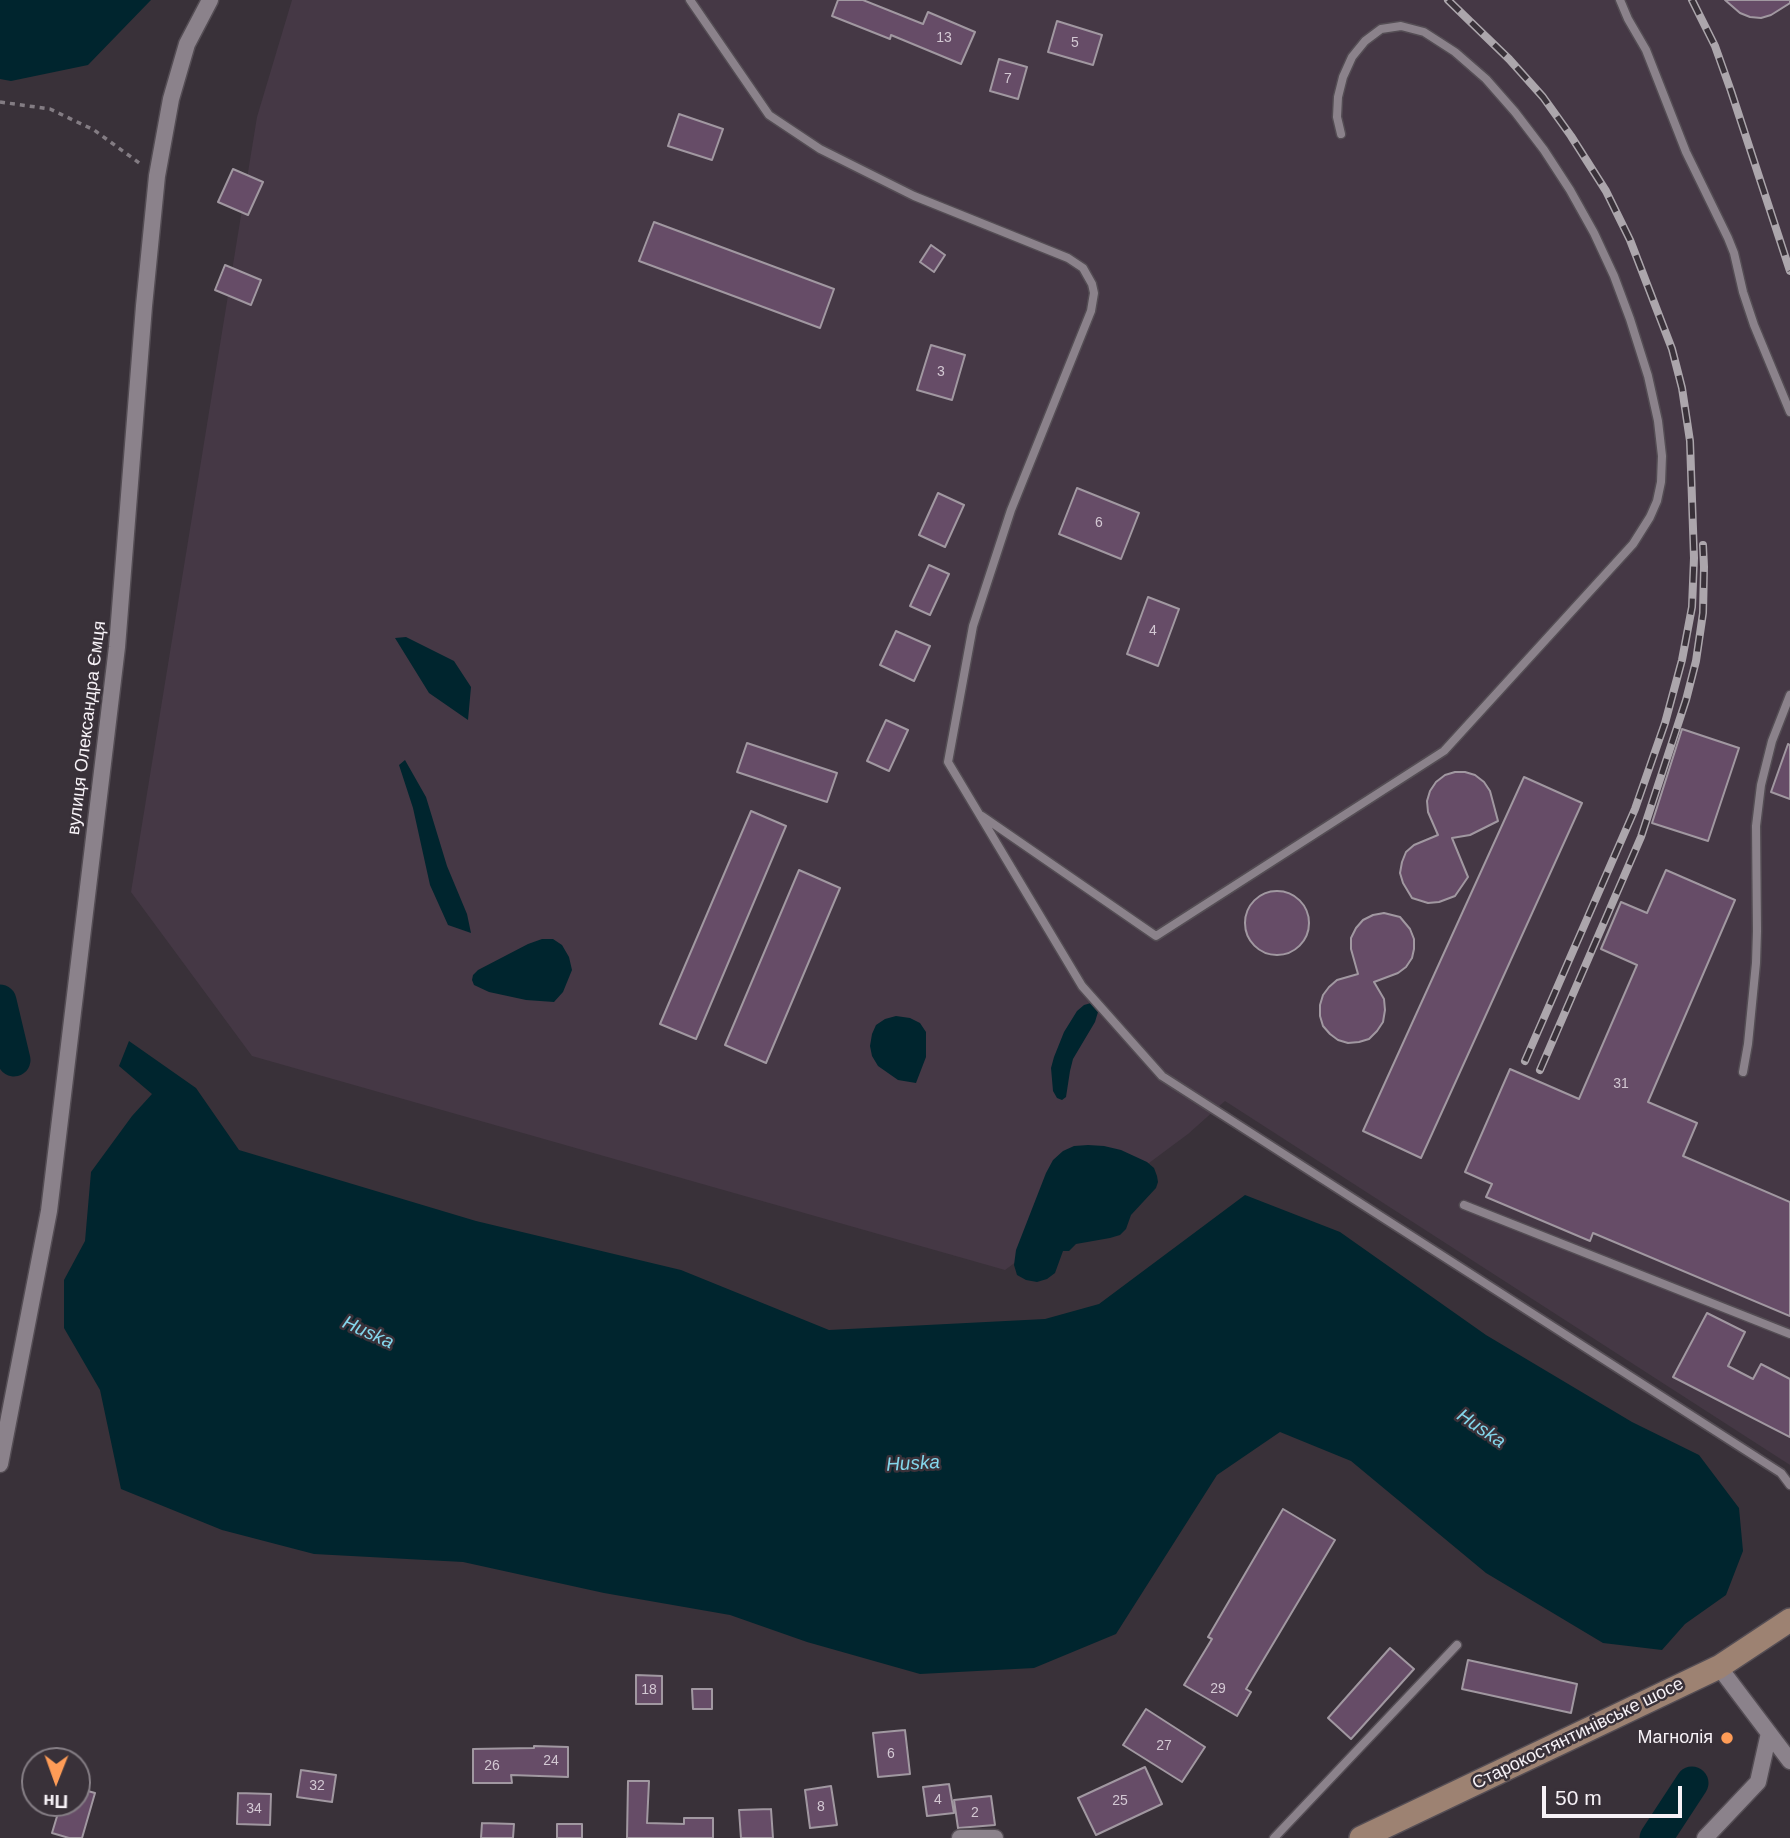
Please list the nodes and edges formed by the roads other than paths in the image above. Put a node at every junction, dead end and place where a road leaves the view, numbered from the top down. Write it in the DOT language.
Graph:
graph roads {
  1 [pos="210,0"];
  2 [pos="690,0"];
  3 [pos="1620,0"];
  4 [pos="1341,134"];
  5 [pos="1790,412"];
  6 [pos="1790,695"];
  7 [pos="980,814"];
  8 [pos="1743,1072"];
  9 [pos="1464,1205"];
  10 [pos="1790,1334"];
  11 [pos="0,1464"];
  12 [pos="1790,1485"];
  13 [pos="1790,1620"];
  14 [pos="1457,1645"];
  15 [pos="1719,1667"];
  16 [pos="1769,1733"];
  17 [pos="1790,1761"];
  18 [pos="960,1838"];
  19 [pos="995,1838"];
  20 [pos="1274,1838"];
  21 [pos="1361,1838"];
  22 [pos="1705,1838"];
  1 -- 11 [label="street, вулиця Олександра Ємця"];
  2 -- 7 [label="lane"];
  3 -- 5 [label="lane"];
  4 -- 7 [label="lane"];
  6 -- 8 [label="lane"];
  7 -- 12 [label="lane"];
  9 -- 10 [label="lane"];
  13 -- 15 [label="main road, Старокостянтинівське шосе"];
  14 -- 20 [label="lane"];
  15 -- 16 [label="street"];
  15 -- 21 [label="main road, Старокостянтинівське шосе"];
  16 -- 17 [label="street"];
  16 -- 22 [label="street"];
  18 -- 19 [label="street"];
}
